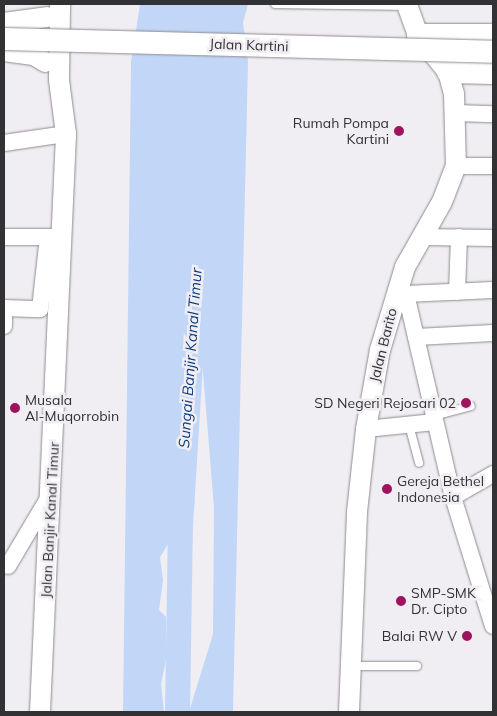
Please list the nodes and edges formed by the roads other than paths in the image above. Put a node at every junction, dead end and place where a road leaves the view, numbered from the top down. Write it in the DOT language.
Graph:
graph roads {
  1 [pos="275,4"];
  2 [pos="406,5"];
  3 [pos="56,8"];
  4 [pos="4,23"];
  5 [pos="418,35"];
  6 [pos="493,35"];
  7 [pos="4,39"];
  8 [pos="4,51"];
  9 [pos="493,52"];
  10 [pos="45,62"];
  11 [pos="448,72"];
  12 [pos="493,73"];
  13 [pos="58,80"];
  14 [pos="456,113"];
  15 [pos="493,114"];
  16 [pos="66,134"];
  17 [pos="4,143"];
  18 [pos="456,166"];
  19 [pos="493,166"];
  20 [pos="4,237"];
  21 [pos="54,237"];
  22 [pos="422,237"];
  23 [pos="459,238"];
  24 [pos="493,238"];
  25 [pos="493,290"];
  26 [pos="401,292"];
  27 [pos="458,292"];
  28 [pos="4,308"];
  29 [pos="4,326"];
  30 [pos="493,333"];
  31 [pos="416,337"];
  32 [pos="471,406"];
  33 [pos="435,419"];
  34 [pos="409,424"];
  35 [pos="366,429"];
  36 [pos="419,463"];
  37 [pos="493,475"];
  38 [pos="52,493"];
  39 [pos="453,497"];
  40 [pos="8,566"];
  41 [pos="493,626"];
  42 [pos="350,666"];
  43 [pos="417,666"];
  44 [pos="40,712"];
  45 [pos="349,712"];
  1 -- 2 [label="lane"];
  2 -- 5 [label="street, Jalan Barito"];
  3 -- 4 [label="street"];
  3 -- 10 [label="street"];
  3 -- 13 [label="street, Jalan Banjir Kanal Timur"];
  5 -- 6 [label="main road"];
  5 -- 11 [label="street, Jalan Barito"];
  7 -- 9 [label="main road, Jalan Kartini, bridge"];
  8 -- 10 [label="street"];
  10 -- 13 [label="street"];
  11 -- 12 [label="main road"];
  11 -- 14 [label="street, Jalan Barito"];
  13 -- 16 [label="street, Jalan Banjir Kanal Timur"];
  14 -- 15 [label="street"];
  14 -- 18 [label="street, Jalan Barito"];
  16 -- 17 [label="street"];
  16 -- 21 [label="street, Jalan Banjir Kanal Timur"];
  18 -- 19 [label="street"];
  18 -- 22 [label="street, Jalan Barito"];
  20 -- 21 [label="street"];
  21 -- 28 [label="street"];
  21 -- 38 [label="street, Jalan Banjir Kanal Timur"];
  22 -- 23 [label="street"];
  22 -- 26 [label="street, Jalan Barito"];
  23 -- 24 [label="street"];
  23 -- 27 [label="street"];
  25 -- 27 [label="street"];
  26 -- 27 [label="street"];
  26 -- 31 [label="street"];
  26 -- 35 [label="street, Jalan Barito"];
  28 -- 29 [label="street"];
  30 -- 31 [label="street"];
  31 -- 33 [label="street"];
  32 -- 33 [label="lane"];
  33 -- 34 [label="street"];
  33 -- 39 [label="street"];
  34 -- 35 [label="street"];
  34 -- 36 [label="lane"];
  35 -- 42 [label="street, Jalan Barito"];
  37 -- 39 [label="street"];
  38 -- 40 [label="street"];
  38 -- 44 [label="street, Jalan Banjir Kanal Timur"];
  39 -- 41 [label="street"];
  42 -- 43 [label="lane"];
  42 -- 45 [label="street, Jalan Barito"];
}
